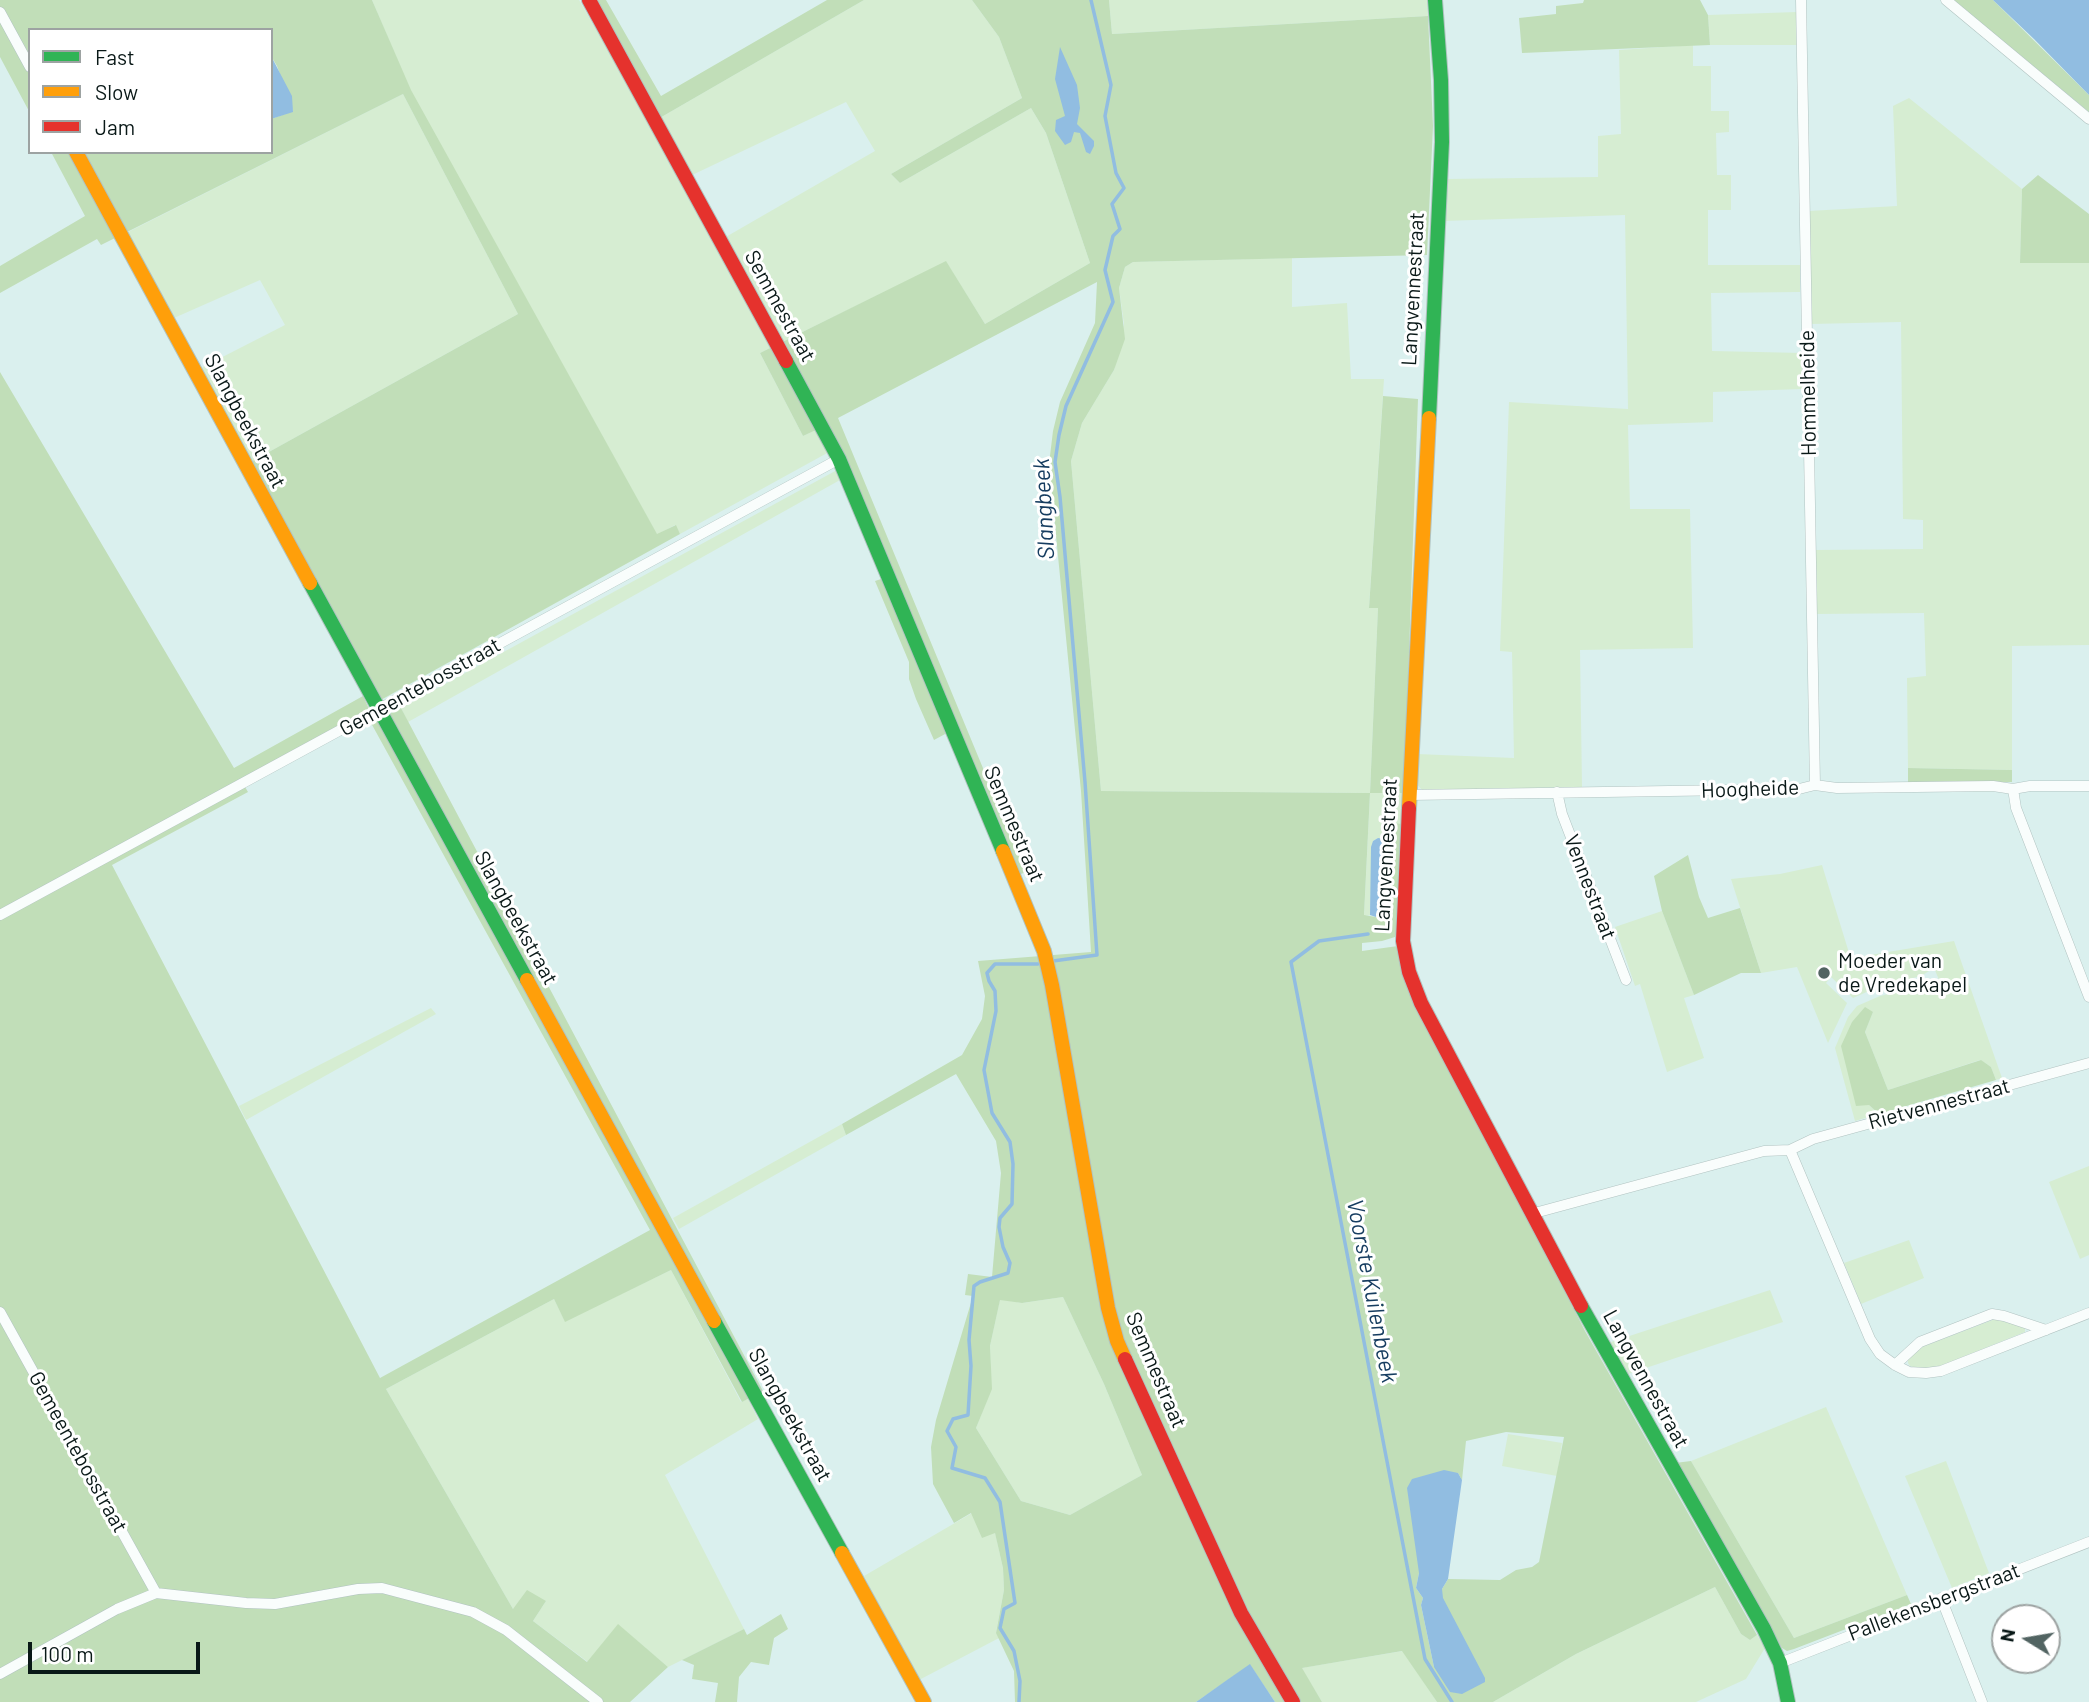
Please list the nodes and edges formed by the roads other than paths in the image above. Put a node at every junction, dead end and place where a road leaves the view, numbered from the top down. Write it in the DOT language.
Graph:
graph roads {
  1 [pos="589,0"];
  2 [pos="1435,0"];
  3 [pos="1801,0"];
  4 [pos="1946,0"];
  5 [pos="0,12"];
  6 [pos="28,63"];
  7 [pos="2089,119"];
  8 [pos="77,154"];
  9 [pos="839,459"];
  10 [pos="377,710"];
  11 [pos="1815,785"];
  12 [pos="2089,786"];
  13 [pos="2013,789"];
  14 [pos="1557,792"];
  15 [pos="1410,795"];
  16 [pos="0,915"];
  17 [pos="1626,980"];
  18 [pos="2089,997"];
  19 [pos="2089,1063"];
  20 [pos="1790,1150"];
  21 [pos="1531,1214"];
  22 [pos="0,1312"];
  23 [pos="2089,1313"];
  24 [pos="2046,1330"];
  25 [pos="1895,1365"];
  26 [pos="2089,1542"];
  27 [pos="156,1593"];
  28 [pos="1941,1598"];
  29 [pos="1780,1663"];
  30 [pos="0,1674"];
  31 [pos="598,1702"];
  32 [pos="924,1702"];
  33 [pos="1293,1702"];
  34 [pos="1788,1702"];
  35 [pos="1982,1702"];
  1 -- 9 [label="street, Semmestraat"];
  2 -- 15 [label="street, Langvennestraat"];
  3 -- 11 [label="street, Hommelheide"];
  4 -- 7 [label="street"];
  5 -- 6 [label="street"];
  8 -- 10 [label="street, Slangbeekstraat"];
  9 -- 10 [label="street, Gemeentebosstraat"];
  9 -- 33 [label="street, Semmestraat"];
  10 -- 16 [label="street, Gemeentebosstraat"];
  10 -- 32 [label="street, Slangbeekstraat"];
  11 -- 13 [label="street, Hoogheide"];
  11 -- 14 [label="street, Hoogheide"];
  12 -- 13 [label="street, Hoogheide"];
  13 -- 18 [label="street"];
  14 -- 15 [label="street, Hoogheide"];
  14 -- 17 [label="street, Vennestraat"];
  15 -- 21 [label="street, Langvennestraat"];
  19 -- 20 [label="street, Rietvennestraat"];
  20 -- 21 [label="street, Rietvennestraat"];
  20 -- 25 [label="street"];
  21 -- 29 [label="street, Langvennestraat"];
  22 -- 27 [label="street, Gemeentebosstraat"];
  23 -- 24 [label="street"];
  24 -- 25 [label="street"];
  24 -- 25 [label="street"];
  26 -- 28 [label="street, Pallekensbergstraat"];
  27 -- 30 [label="street"];
  27 -- 31 [label="street"];
  28 -- 29 [label="street, Pallekensbergstraat"];
  28 -- 35 [label="street"];
  29 -- 34 [label="street, Langvennestraat"];
}
